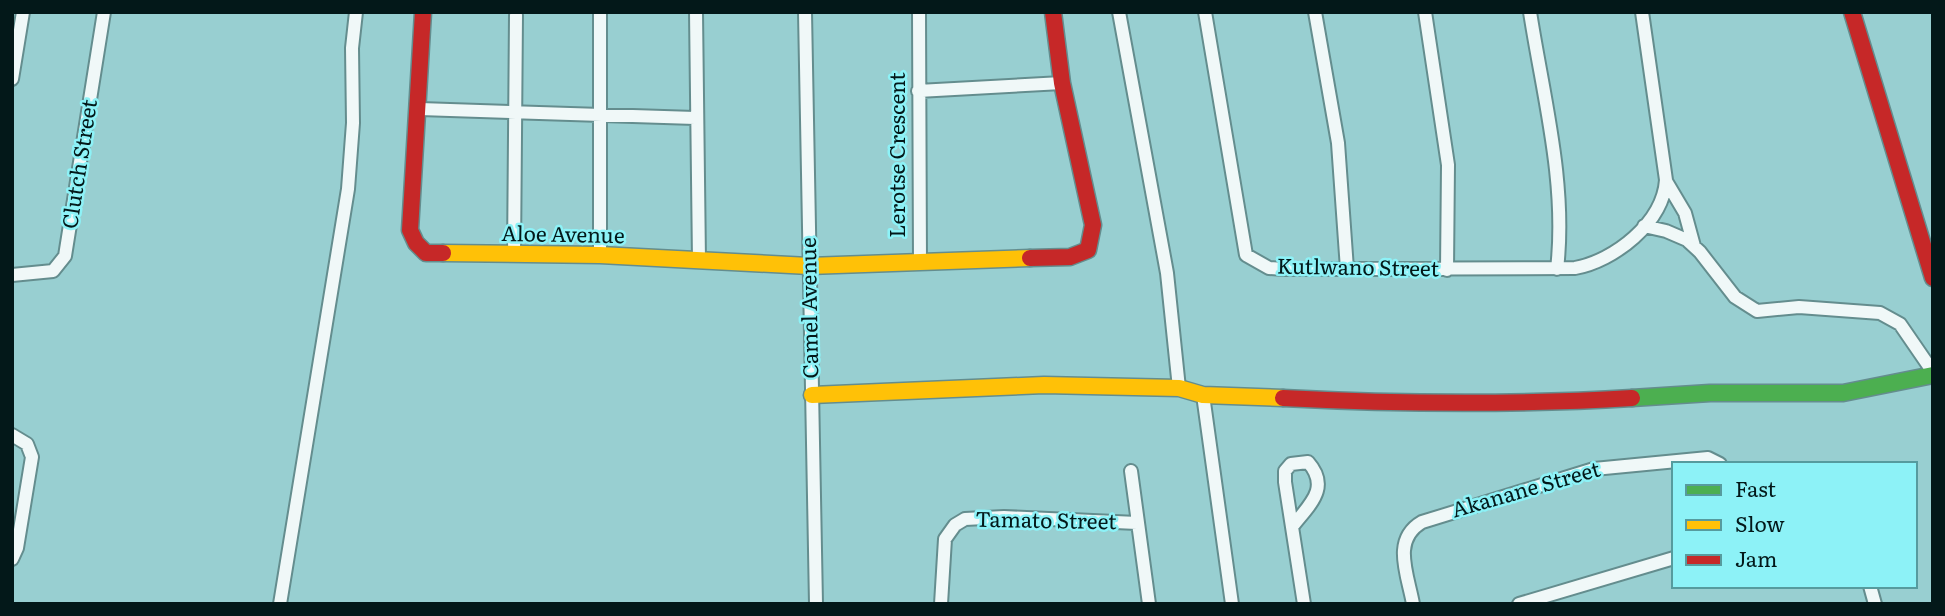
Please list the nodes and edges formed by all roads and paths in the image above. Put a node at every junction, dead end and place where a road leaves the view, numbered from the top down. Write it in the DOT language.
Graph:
graph roads {
  1 [pos="23,12"];
  2 [pos="104,12"];
  3 [pos="356,12"];
  4 [pos="424,12"];
  5 [pos="600,12"];
  6 [pos="696,12"];
  7 [pos="805,12"];
  8 [pos="919,12"];
  9 [pos="1053,12"];
  10 [pos="1119,12"];
  11 [pos="1205,12"];
  12 [pos="1315,12"];
  13 [pos="1425,12"];
  14 [pos="1530,12"];
  15 [pos="1642,12"];
  16 [pos="1852,12"];
  17 [pos="516,15"];
  18 [pos="12,79"];
  19 [pos="1062,83"];
  20 [pos="918,91"];
  21 [pos="420,109"];
  22 [pos="517,112"];
  23 [pos="598,113"];
  24 [pos="695,118"];
  25 [pos="1666,180"];
  26 [pos="1644,226"];
  27 [pos="1694,246"];
  28 [pos="514,255"];
  29 [pos="600,255"];
  30 [pos="699,261"];
  31 [pos="920,262"];
  32 [pos="809,266"];
  33 [pos="1348,269"];
  34 [pos="1557,269"];
  35 [pos="1447,270"];
  36 [pos="12,275"];
  37 [pos="1933,278"];
  38 [pos="1933,374"];
  39 [pos="1179,388"];
  40 [pos="812,395"];
  41 [pos="1203,395"];
  42 [pos="12,435"];
  43 [pos="1716,462"];
  44 [pos="1131,471"];
  45 [pos="1137,523"];
  46 [pos="1292,527"];
  47 [pos="12,559"];
  48 [pos="1672,559"];
  49 [pos="280,604"];
  50 [pos="816,604"];
  51 [pos="941,604"];
  52 [pos="1149,604"];
  53 [pos="1232,604"];
  54 [pos="1304,604"];
  55 [pos="1413,604"];
  56 [pos="1519,604"];
  1 -- 18 [label="street"];
  2 -- 36 [label="street, Clutch Street"];
  3 -- 49 [label="street"];
  4 -- 21 [label="street, Aloe Avenue"];
  5 -- 23 [label="street"];
  6 -- 24 [label="street"];
  7 -- 32 [label="street, Camel Avenue"];
  8 -- 20 [label="street, Lerotse Crescent"];
  9 -- 19 [label="street, Lerotse Crescent"];
  10 -- 39 [label="street"];
  11 -- 33 [label="street, Kutlwano Street"];
  12 -- 33 [label="street"];
  13 -- 35 [label="street"];
  14 -- 34 [label="street"];
  15 -- 25 [label="street"];
  16 -- 37 [label="street"];
  17 -- 22 [label="street"];
  19 -- 20 [label="street"];
  19 -- 31 [label="street, Lerotse Crescent"];
  20 -- 31 [label="street, Lerotse Crescent"];
  21 -- 22 [label="street"];
  21 -- 28 [label="street, Aloe Avenue"];
  22 -- 23 [label="street"];
  22 -- 28 [label="street"];
  23 -- 24 [label="street"];
  23 -- 29 [label="street"];
  24 -- 30 [label="street"];
  25 -- 26 [label="street, Kutlwano Street"];
  25 -- 27 [label="street"];
  26 -- 27 [label="street"];
  26 -- 34 [label="street, Kutlwano Street"];
  27 -- 38 [label="street"];
  28 -- 29 [label="street, Aloe Avenue"];
  29 -- 30 [label="street, Aloe Avenue"];
  30 -- 32 [label="street, Aloe Avenue"];
  31 -- 32 [label="street, Aloe Avenue"];
  32 -- 40 [label="street, Camel Avenue"];
  33 -- 35 [label="street, Kutlwano Street"];
  34 -- 35 [label="street, Kutlwano Street"];
  38 -- 41 [label="street"];
  39 -- 40 [label="street"];
  39 -- 41 [label="street"];
  40 -- 50 [label="street, Camel Avenue"];
  41 -- 53 [label="street"];
  42 -- 47 [label="street"];
  43 -- 55 [label="street, Akanane Street"];
  44 -- 45 [label="street, Tamato Street"];
  45 -- 51 [label="street, Tamato Street"];
  45 -- 52 [label="street, Tamato Street"];
  46 -- 46 [label="street"];
  46 -- 54 [label="street"];
  48 -- 56 [label="street"];
}
